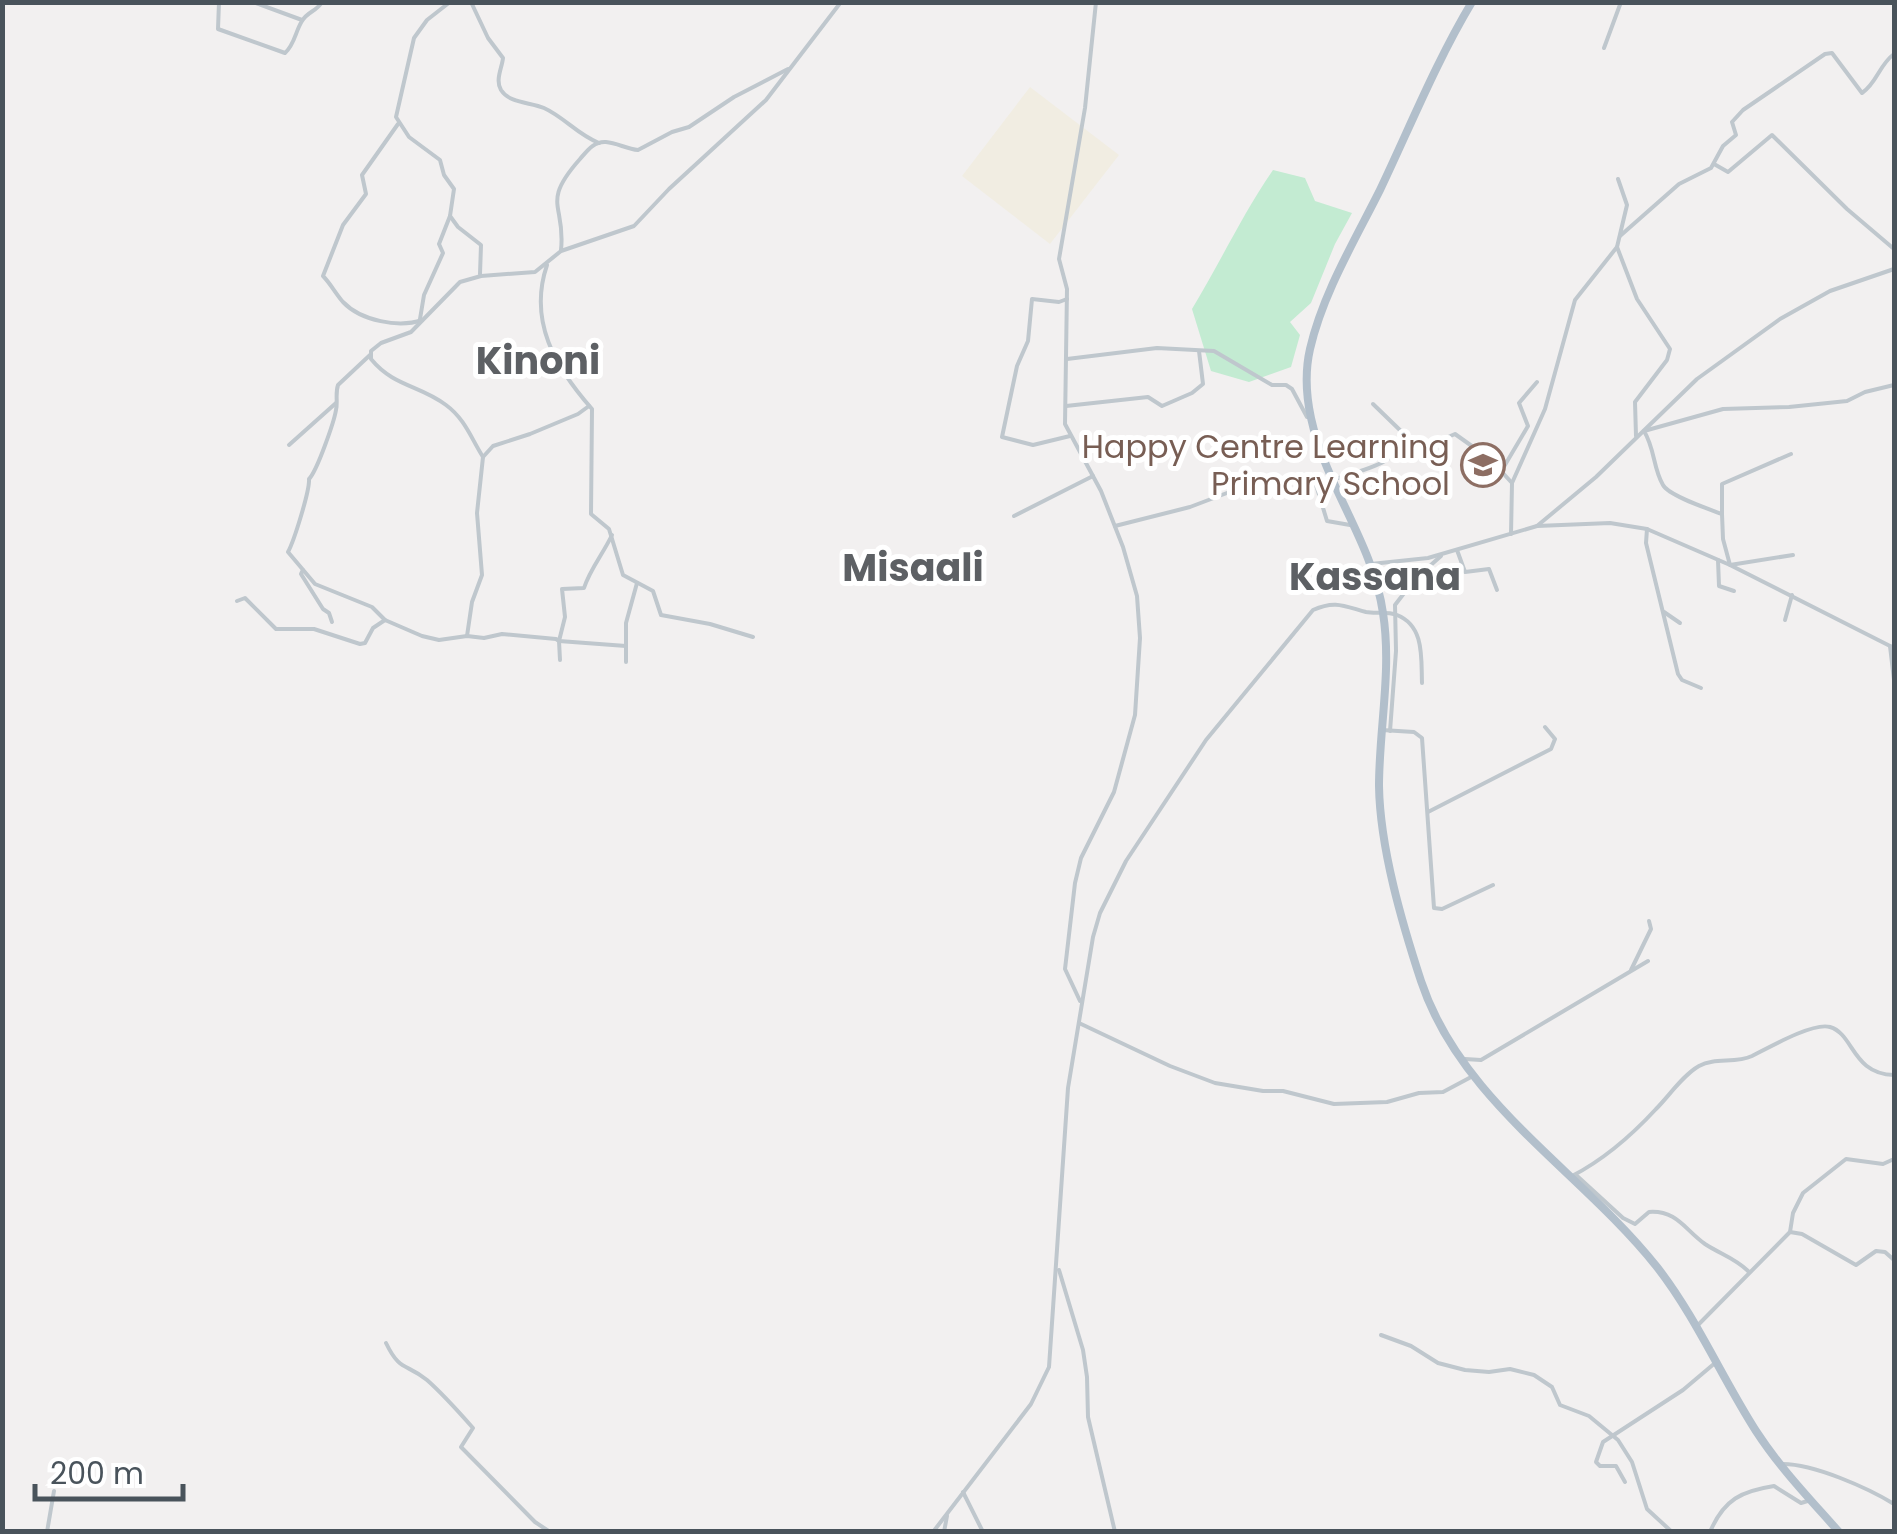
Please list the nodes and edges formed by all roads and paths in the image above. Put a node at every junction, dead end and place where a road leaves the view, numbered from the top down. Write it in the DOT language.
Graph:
graph roads {
  1 [pos="219,2"];
  2 [pos="253,2"];
  3 [pos="322,2"];
  4 [pos="450,2"];
  5 [pos="472,2"];
  6 [pos="841,2"];
  7 [pos="1096,2"];
  8 [pos="1472,2"];
  9 [pos="1621,2"];
  10 [pos="302,20"];
  11 [pos="1604,48"];
  12 [pos="1894,54"];
  13 [pos="792,68"];
  14 [pos="398,124"];
  15 [pos="599,142"];
  16 [pos="1714,164"];
  17 [pos="1618,179"];
  18 [pos="450,216"];
  19 [pos="1620,236"];
  20 [pos="1617,246"];
  21 [pos="1894,249"];
  22 [pos="560,251"];
  23 [pos="547,265"];
  24 [pos="1894,269"];
  25 [pos="481,276"];
  26 [pos="1067,298"];
  27 [pos="427,318"];
  28 [pos="420,321"];
  29 [pos="1200,351"];
  30 [pos="370,355"];
  31 [pos="1066,359"];
  32 [pos="1537,382"];
  33 [pos="1894,386"];
  34 [pos="336,403"];
  35 [pos="1372,404"];
  36 [pos="588,406"];
  37 [pos="1066,406"];
  38 [pos="1312,422"];
  39 [pos="1644,431"];
  40 [pos="1070,436"];
  41 [pos="1636,436"];
  42 [pos="289,445"];
  43 [pos="1401,449"];
  44 [pos="1792,454"];
  45 [pos="483,457"];
  46 [pos="1502,471"];
  47 [pos="1093,476"];
  48 [pos="1332,480"];
  49 [pos="1512,483"];
  50 [pos="1722,514"];
  51 [pos="1014,516"];
  52 [pos="1115,526"];
  53 [pos="1355,526"];
  54 [pos="1537,526"];
  55 [pos="1647,530"];
  56 [pos="1511,534"];
  57 [pos="612,535"];
  58 [pos="1457,549"];
  59 [pos="1444,553"];
  60 [pos="1793,556"];
  61 [pos="1718,560"];
  62 [pos="1371,564"];
  63 [pos="1730,565"];
  64 [pos="302,570"];
  65 [pos="637,583"];
  66 [pos="1496,590"];
  67 [pos="336,592"];
  68 [pos="1734,592"];
  69 [pos="317,594"];
  70 [pos="1792,595"];
  71 [pos="237,601"];
  72 [pos="1664,612"];
  73 [pos="1389,613"];
  74 [pos="385,620"];
  75 [pos="1785,620"];
  76 [pos="332,622"];
  77 [pos="1680,623"];
  78 [pos="467,636"];
  79 [pos="753,637"];
  80 [pos="558,640"];
  81 [pos="626,646"];
  82 [pos="1892,647"];
  83 [pos="560,660"];
  84 [pos="626,662"];
  85 [pos="1894,680"];
  86 [pos="1422,684"];
  87 [pos="1701,688"];
  88 [pos="1545,726"];
  89 [pos="1386,731"];
  90 [pos="1428,812"];
  91 [pos="1492,885"];
  92 [pos="1648,921"];
  93 [pos="1648,961"];
  94 [pos="1631,970"];
  95 [pos="1082,1004"];
  96 [pos="1077,1022"];
  97 [pos="1460,1058"];
  98 [pos="1894,1075"];
  99 [pos="1473,1076"];
  100 [pos="1894,1160"];
  101 [pos="1574,1175"];
  102 [pos="1790,1232"];
  103 [pos="1894,1260"];
  104 [pos="1057,1266"];
  105 [pos="1748,1272"];
  106 [pos="1694,1328"];
  107 [pos="1381,1335"];
  108 [pos="386,1343"];
  109 [pos="1716,1363"];
  110 [pos="1614,1436"];
  111 [pos="1778,1464"];
  112 [pos="1625,1482"];
  113 [pos="54,1491"];
  114 [pos="962,1492"];
  115 [pos="1811,1500"];
  116 [pos="1894,1504"];
  117 [pos="948,1512"];
  118 [pos="47,1532"];
  119 [pos="550,1532"];
  120 [pos="933,1532"];
  121 [pos="944,1532"];
  122 [pos="983,1532"];
  123 [pos="1115,1532"];
  124 [pos="1672,1532"];
  125 [pos="1710,1532"];
  126 [pos="1839,1532"];
  1 -- 10 [label="street"];
  2 -- 10 [label="street"];
  3 -- 10 [label="street"];
  4 -- 14 [label="street"];
  5 -- 15 [label="street"];
  6 -- 13 [label="street"];
  7 -- 26 [label="street"];
  8 -- 38 [label="main road"];
  9 -- 11 [label="street"];
  12 -- 16 [label="street"];
  13 -- 15 [label="street"];
  13 -- 22 [label="street"];
  14 -- 18 [label="street"];
  14 -- 28 [label="street"];
  15 -- 22 [label="street"];
  16 -- 19 [label="street"];
  16 -- 21 [label="street"];
  17 -- 19 [label="street"];
  18 -- 25 [label="street"];
  18 -- 28 [label="street"];
  19 -- 20 [label="street"];
  20 -- 41 [label="street"];
  20 -- 49 [label="street"];
  22 -- 23 [label="street"];
  23 -- 25 [label="street"];
  23 -- 36 [label="street"];
  24 -- 39 [label="street"];
  25 -- 27 [label="street"];
  26 -- 31 [label="street"];
  26 -- 40 [label="street"];
  27 -- 28 [label="street"];
  27 -- 30 [label="street"];
  29 -- 31 [label="street"];
  29 -- 37 [label="street"];
  29 -- 38 [label="street"];
  30 -- 34 [label="street"];
  30 -- 45 [label="street"];
  31 -- 37 [label="street"];
  32 -- 46 [label="street"];
  33 -- 39 [label="street"];
  34 -- 42 [label="street"];
  34 -- 64 [label="street"];
  35 -- 43 [label="street"];
  36 -- 45 [label="street"];
  36 -- 57 [label="street"];
  37 -- 40 [label="street"];
  38 -- 48 [label="main road"];
  39 -- 41 [label="street"];
  39 -- 50 [label="street"];
  40 -- 47 [label="street"];
  41 -- 54 [label="street"];
  43 -- 46 [label="street"];
  43 -- 48 [label="street"];
  44 -- 50 [label="street"];
  45 -- 78 [label="street"];
  46 -- 49 [label="street"];
  47 -- 51 [label="street"];
  47 -- 52 [label="street"];
  48 -- 53 [label="main road"];
  49 -- 56 [label="street"];
  50 -- 63 [label="street"];
  52 -- 53 [label="street"];
  52 -- 95 [label="street"];
  53 -- 62 [label="main road"];
  54 -- 55 [label="street"];
  54 -- 56 [label="street"];
  55 -- 61 [label="street"];
  55 -- 72 [label="street"];
  56 -- 58 [label="street"];
  57 -- 65 [label="street"];
  57 -- 80 [label="street"];
  58 -- 59 [label="street"];
  58 -- 66 [label="street"];
  59 -- 62 [label="street"];
  59 -- 73 [label="street"];
  60 -- 63 [label="street"];
  61 -- 63 [label="street"];
  61 -- 68 [label="street"];
  62 -- 73 [label="main road"];
  63 -- 70 [label="street"];
  64 -- 67 [label="street"];
  64 -- 69 [label="street"];
  65 -- 79 [label="street"];
  65 -- 81 [label="street"];
  67 -- 69 [label="street"];
  67 -- 74 [label="street"];
  69 -- 76 [label="street"];
  70 -- 75 [label="street"];
  70 -- 82 [label="street"];
  71 -- 74 [label="street"];
  72 -- 77 [label="street"];
  72 -- 87 [label="street"];
  73 -- 86 [label="street"];
  73 -- 89 [label="main road"];
  73 -- 95 [label="street"];
  74 -- 78 [label="street"];
  78 -- 80 [label="street"];
  80 -- 81 [label="street"];
  80 -- 83 [label="street"];
  81 -- 84 [label="street"];
  82 -- 85 [label="street"];
  88 -- 90 [label="street"];
  89 -- 90 [label="street"];
  89 -- 97 [label="main road"];
  90 -- 91 [label="street"];
  92 -- 94 [label="street"];
  93 -- 94 [label="street"];
  94 -- 97 [label="street"];
  95 -- 96 [label="street"];
  96 -- 99 [label="street"];
  96 -- 104 [label="street"];
  97 -- 99 [label="main road"];
  98 -- 101 [label="street"];
  99 -- 101 [label="main road"];
  100 -- 102 [label="street"];
  101 -- 105 [label="street"];
  101 -- 106 [label="main road"];
  102 -- 103 [label="street"];
  102 -- 105 [label="street"];
  104 -- 114 [label="street"];
  104 -- 123 [label="street"];
  105 -- 106 [label="street"];
  106 -- 109 [label="main road"];
  107 -- 110 [label="street"];
  108 -- 119 [label="street"];
  109 -- 110 [label="street"];
  109 -- 111 [label="main road"];
  110 -- 112 [label="street"];
  110 -- 124 [label="street"];
  111 -- 115 [label="main road"];
  111 -- 116 [label="street"];
  113 -- 118 [label="street"];
  114 -- 117 [label="street"];
  114 -- 122 [label="street"];
  115 -- 125 [label="street"];
  115 -- 126 [label="main road"];
  117 -- 120 [label="street"];
  117 -- 121 [label="street"];
}
